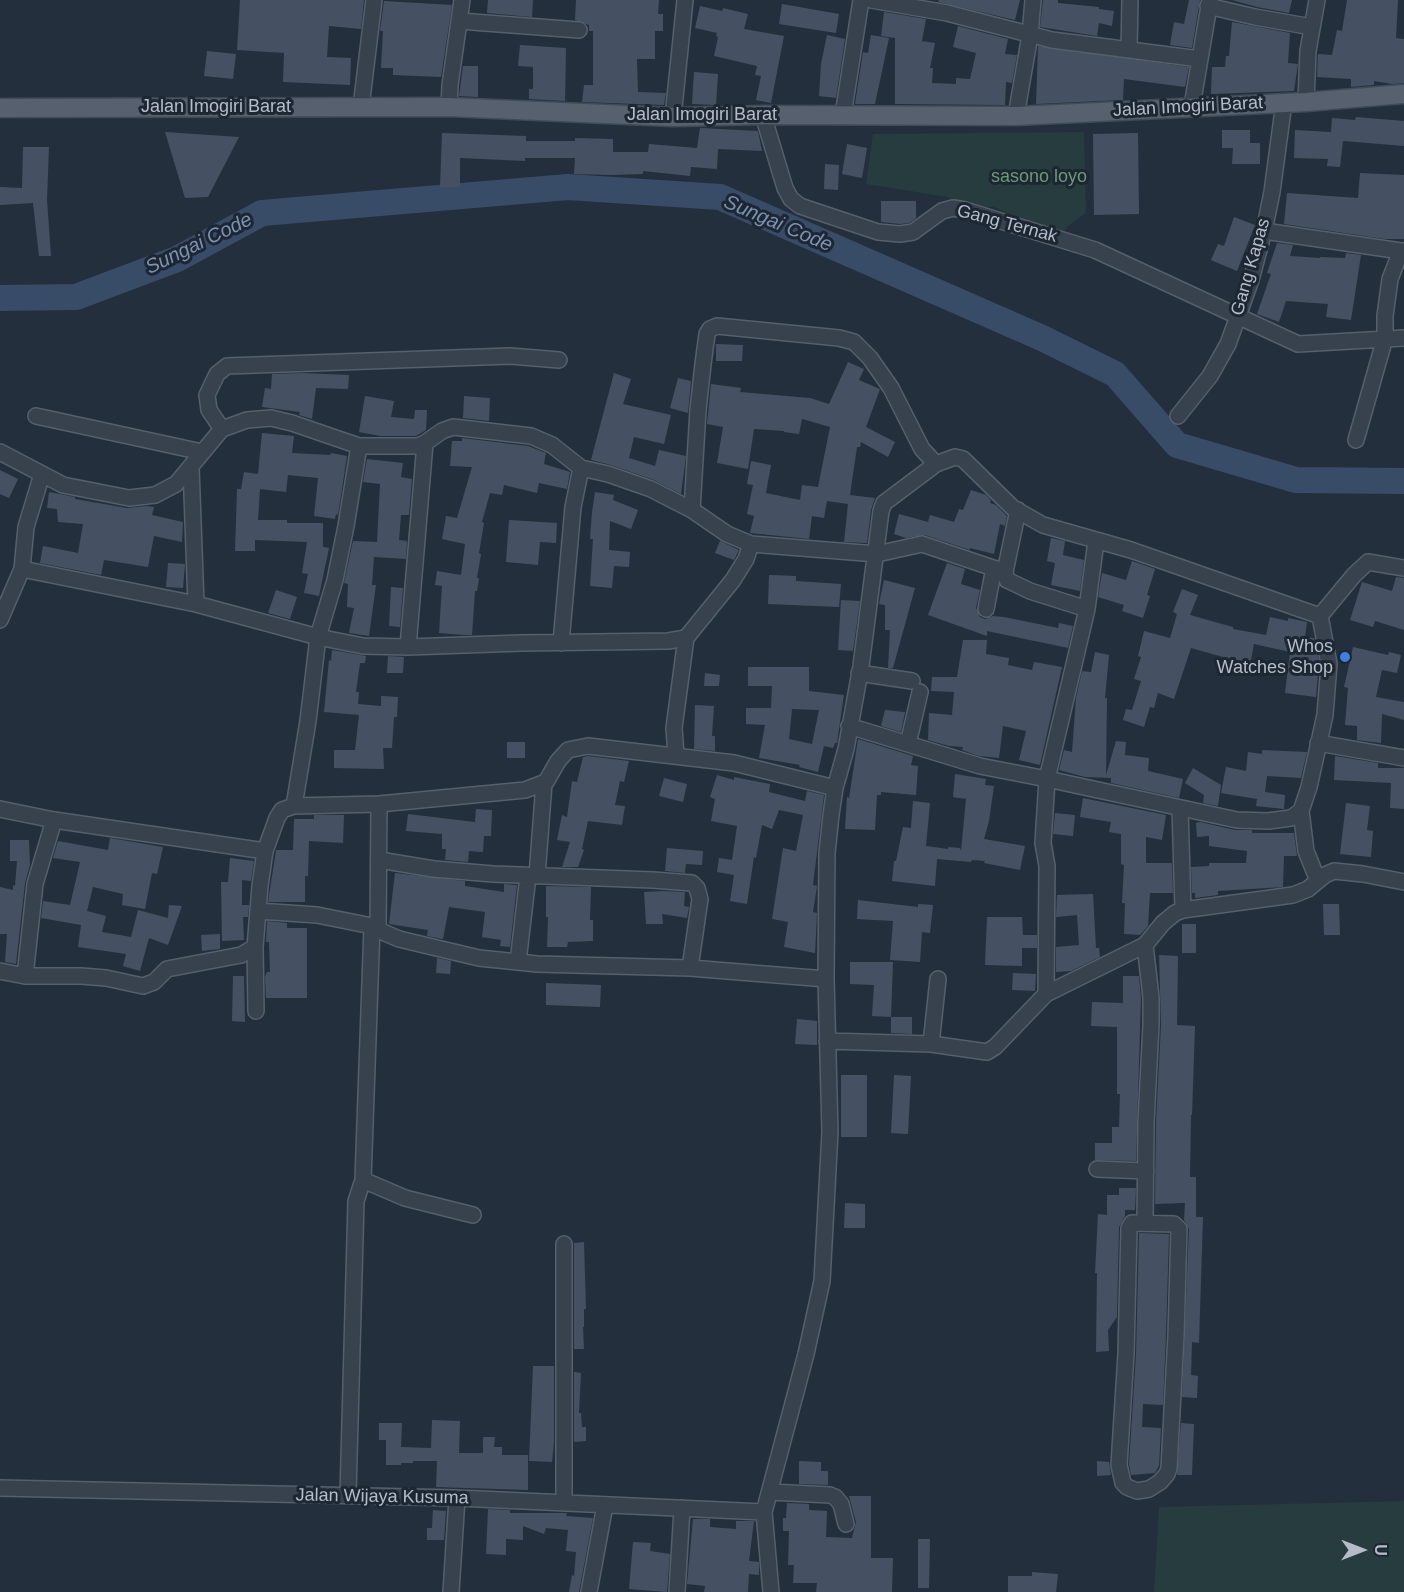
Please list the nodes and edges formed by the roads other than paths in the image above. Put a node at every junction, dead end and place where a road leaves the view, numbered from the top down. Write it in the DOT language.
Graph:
graph roads {
  1 [pos="374,0"];
  2 [pos="462,0"];
  3 [pos="685,0"];
  4 [pos="861,0"];
  5 [pos="871,0"];
  6 [pos="1033,0"];
  7 [pos="1130,0"];
  8 [pos="1317,0"];
  9 [pos="1209,3"];
  10 [pos="459,21"];
  11 [pos="1312,27"];
  12 [pos="579,30"];
  13 [pos="1030,35"];
  14 [pos="1130,50"];
  15 [pos="1200,59"];
  16 [pos="1404,94"];
  17 [pos="1284,102"];
  18 [pos="1306,102"];
  19 [pos="362,106"];
  20 [pos="1192,106"];
  21 [pos="449,107"];
  22 [pos="0,108"];
  23 [pos="764,115"];
  24 [pos="843,115"];
  25 [pos="1016,116"];
  26 [pos="673,117"];
  27 [pos="1264,231"];
  28 [pos="1402,251"];
  29 [pos="1237,316"];
  30 [pos="1385,338"];
  31 [pos="1404,338"];
  32 [pos="559,360"];
  33 [pos="36,416"];
  34 [pos="1178,416"];
  35 [pos="222,429"];
  36 [pos="1356,440"];
  37 [pos="425,443"];
  38 [pos="359,446"];
  39 [pos="0,452"];
  40 [pos="202,452"];
  41 [pos="936,464"];
  42 [pos="191,467"];
  43 [pos="581,468"];
  44 [pos="42,474"];
  45 [pos="693,510"];
  46 [pos="1018,510"];
  47 [pos="1096,541"];
  48 [pos="751,544"];
  49 [pos="877,554"];
  50 [pos="22,568"];
  51 [pos="1404,568"];
  52 [pos="1000,570"];
  53 [pos="196,604"];
  54 [pos="986,609"];
  55 [pos="1088,609"];
  56 [pos="1320,616"];
  57 [pos="0,620"];
  58 [pos="318,637"];
  59 [pos="687,638"];
  60 [pos="561,643"];
  61 [pos="408,647"];
  62 [pos="859,673"];
  63 [pos="849,726"];
  64 [pos="1318,743"];
  65 [pos="908,744"];
  66 [pos="676,755"];
  67 [pos="1404,758"];
  68 [pos="1047,779"];
  69 [pos="544,783"];
  70 [pos="835,788"];
  71 [pos="379,804"];
  72 [pos="294,806"];
  73 [pos="1180,808"];
  74 [pos="0,809"];
  75 [pos="1301,811"];
  76 [pos="54,820"];
  77 [pos="265,851"];
  78 [pos="379,860"];
  79 [pos="532,876"];
  80 [pos="1318,881"];
  81 [pos="1404,882"];
  82 [pos="1183,910"];
  83 [pos="258,911"];
  84 [pos="375,928"];
  85 [pos="1145,945"];
  86 [pos="255,947"];
  87 [pos="518,962"];
  88 [pos="690,968"];
  89 [pos="0,971"];
  90 [pos="25,976"];
  91 [pos="826,979"];
  92 [pos="938,979"];
  93 [pos="1046,994"];
  94 [pos="256,1011"];
  95 [pos="827,1041"];
  96 [pos="932,1044"];
  97 [pos="1097,1169"];
  98 [pos="1146,1171"];
  99 [pos="363,1180"];
  100 [pos="473,1215"];
  101 [pos="1145,1223"];
  102 [pos="564,1244"];
  103 [pos="0,1488"];
  104 [pos="770,1492"];
  105 [pos="348,1496"];
  106 [pos="457,1498"];
  107 [pos="564,1503"];
  108 [pos="605,1505"];
  109 [pos="682,1508"];
  110 [pos="764,1512"];
  111 [pos="846,1524"];
  112 [pos="451,1592"];
  113 [pos="589,1592"];
  114 [pos="677,1592"];
  115 [pos="770,1592"];
  1 -- 19 [label="street"];
  2 -- 10 [label="street"];
  3 -- 26 [label="street"];
  4 -- 24 [label="street"];
  5 -- 13 [label="street"];
  6 -- 13 [label="street"];
  7 -- 14 [label="street"];
  8 -- 11 [label="street"];
  9 -- 11 [label="street"];
  9 -- 15 [label="street"];
  10 -- 12 [label="street"];
  10 -- 21 [label="street"];
  11 -- 18 [label="street"];
  13 -- 14 [label="street"];
  13 -- 25 [label="street"];
  14 -- 15 [label="street"];
  15 -- 20 [label="street"];
  16 -- 18 [label="main road, Jalan Imogiri Barat"];
  17 -- 18 [label="main road, Jalan Imogiri Barat"];
  17 -- 20 [label="main road, Jalan Imogiri Barat"];
  17 -- 27 [label="street, Gang Kapas"];
  19 -- 21 [label="main road, Jalan Imogiri Barat"];
  19 -- 22 [label="main road, Jalan Imogiri Barat"];
  20 -- 25 [label="main road, Jalan Imogiri Barat"];
  21 -- 26 [label="main road, Jalan Imogiri Barat"];
  23 -- 24 [label="main road, Jalan Imogiri Barat"];
  23 -- 26 [label="main road, Jalan Imogiri Barat"];
  23 -- 29 [label="street, Gang Ternak"];
  24 -- 25 [label="main road, Jalan Imogiri Barat"];
  27 -- 28 [label="street"];
  27 -- 29 [label="street, Gang Kapas"];
  28 -- 30 [label="street"];
  29 -- 30 [label="street, Gang Ternak"];
  29 -- 34 [label="street, Gang Kapas"];
  30 -- 31 [label="street, Gang Ternak"];
  30 -- 36 [label="street"];
  32 -- 35 [label="street"];
  33 -- 40 [label="street"];
  35 -- 38 [label="street"];
  35 -- 40 [label="street"];
  37 -- 38 [label="street"];
  37 -- 43 [label="street"];
  37 -- 61 [label="street"];
  38 -- 58 [label="street"];
  39 -- 44 [label="street"];
  40 -- 42 [label="street"];
  41 -- 45 [label="street"];
  41 -- 46 [label="street"];
  41 -- 49 [label="street"];
  42 -- 44 [label="street"];
  42 -- 53 [label="street"];
  43 -- 45 [label="street"];
  43 -- 60 [label="street"];
  44 -- 50 [label="street"];
  45 -- 48 [label="street"];
  46 -- 47 [label="street"];
  46 -- 52 [label="street"];
  47 -- 55 [label="street"];
  47 -- 56 [label="street"];
  48 -- 49 [label="street"];
  48 -- 59 [label="street"];
  49 -- 52 [label="street"];
  49 -- 62 [label="street"];
  50 -- 53 [label="street"];
  50 -- 57 [label="street"];
  51 -- 56 [label="street"];
  52 -- 54 [label="street"];
  52 -- 55 [label="street"];
  53 -- 58 [label="street"];
  55 -- 68 [label="street"];
  56 -- 64 [label="street"];
  58 -- 61 [label="street"];
  58 -- 72 [label="street"];
  59 -- 60 [label="street"];
  59 -- 66 [label="street"];
  60 -- 61 [label="street"];
  62 -- 63 [label="street"];
  62 -- 65 [label="street"];
  63 -- 65 [label="street"];
  63 -- 70 [label="street"];
  64 -- 67 [label="street"];
  64 -- 75 [label="street"];
  65 -- 68 [label="street"];
  66 -- 69 [label="street"];
  66 -- 70 [label="street"];
  68 -- 73 [label="street"];
  68 -- 93 [label="street"];
  69 -- 71 [label="street"];
  69 -- 79 [label="street"];
  70 -- 91 [label="street"];
  71 -- 72 [label="street"];
  71 -- 78 [label="street"];
  72 -- 77 [label="street"];
  73 -- 75 [label="street"];
  73 -- 82 [label="street"];
  74 -- 76 [label="street"];
  75 -- 80 [label="street"];
  76 -- 77 [label="street"];
  76 -- 90 [label="street"];
  77 -- 83 [label="street"];
  78 -- 79 [label="street"];
  78 -- 84 [label="street"];
  79 -- 87 [label="street"];
  79 -- 88 [label="street"];
  80 -- 81 [label="street"];
  80 -- 82 [label="street"];
  82 -- 85 [label="street"];
  83 -- 84 [label="street"];
  83 -- 86 [label="street"];
  84 -- 87 [label="street"];
  84 -- 99 [label="street"];
  85 -- 93 [label="street"];
  85 -- 98 [label="street"];
  86 -- 90 [label="street"];
  86 -- 94 [label="street"];
  87 -- 88 [label="street"];
  88 -- 91 [label="street"];
  89 -- 90 [label="street"];
  91 -- 95 [label="street"];
  92 -- 96 [label="street"];
  93 -- 96 [label="street"];
  95 -- 96 [label="street"];
  95 -- 104 [label="street"];
  97 -- 98 [label="street"];
  98 -- 101 [label="street"];
  99 -- 100 [label="street"];
  99 -- 105 [label="street"];
  101 -- 101 [label="street"];
  102 -- 107 [label="street"];
  103 -- 105 [label="street, Jalan Wijaya Kusuma"];
  104 -- 110 [label="street"];
  104 -- 111 [label="street"];
  105 -- 106 [label="street, Jalan Wijaya Kusuma"];
  106 -- 107 [label="street, Jalan Wijaya Kusuma"];
  106 -- 112 [label="street"];
  107 -- 108 [label="street, Jalan Wijaya Kusuma"];
  108 -- 109 [label="street, Jalan Wijaya Kusuma"];
  108 -- 113 [label="street"];
  109 -- 110 [label="street, Jalan Wijaya Kusuma"];
  109 -- 114 [label="street"];
  110 -- 115 [label="street"];
}
